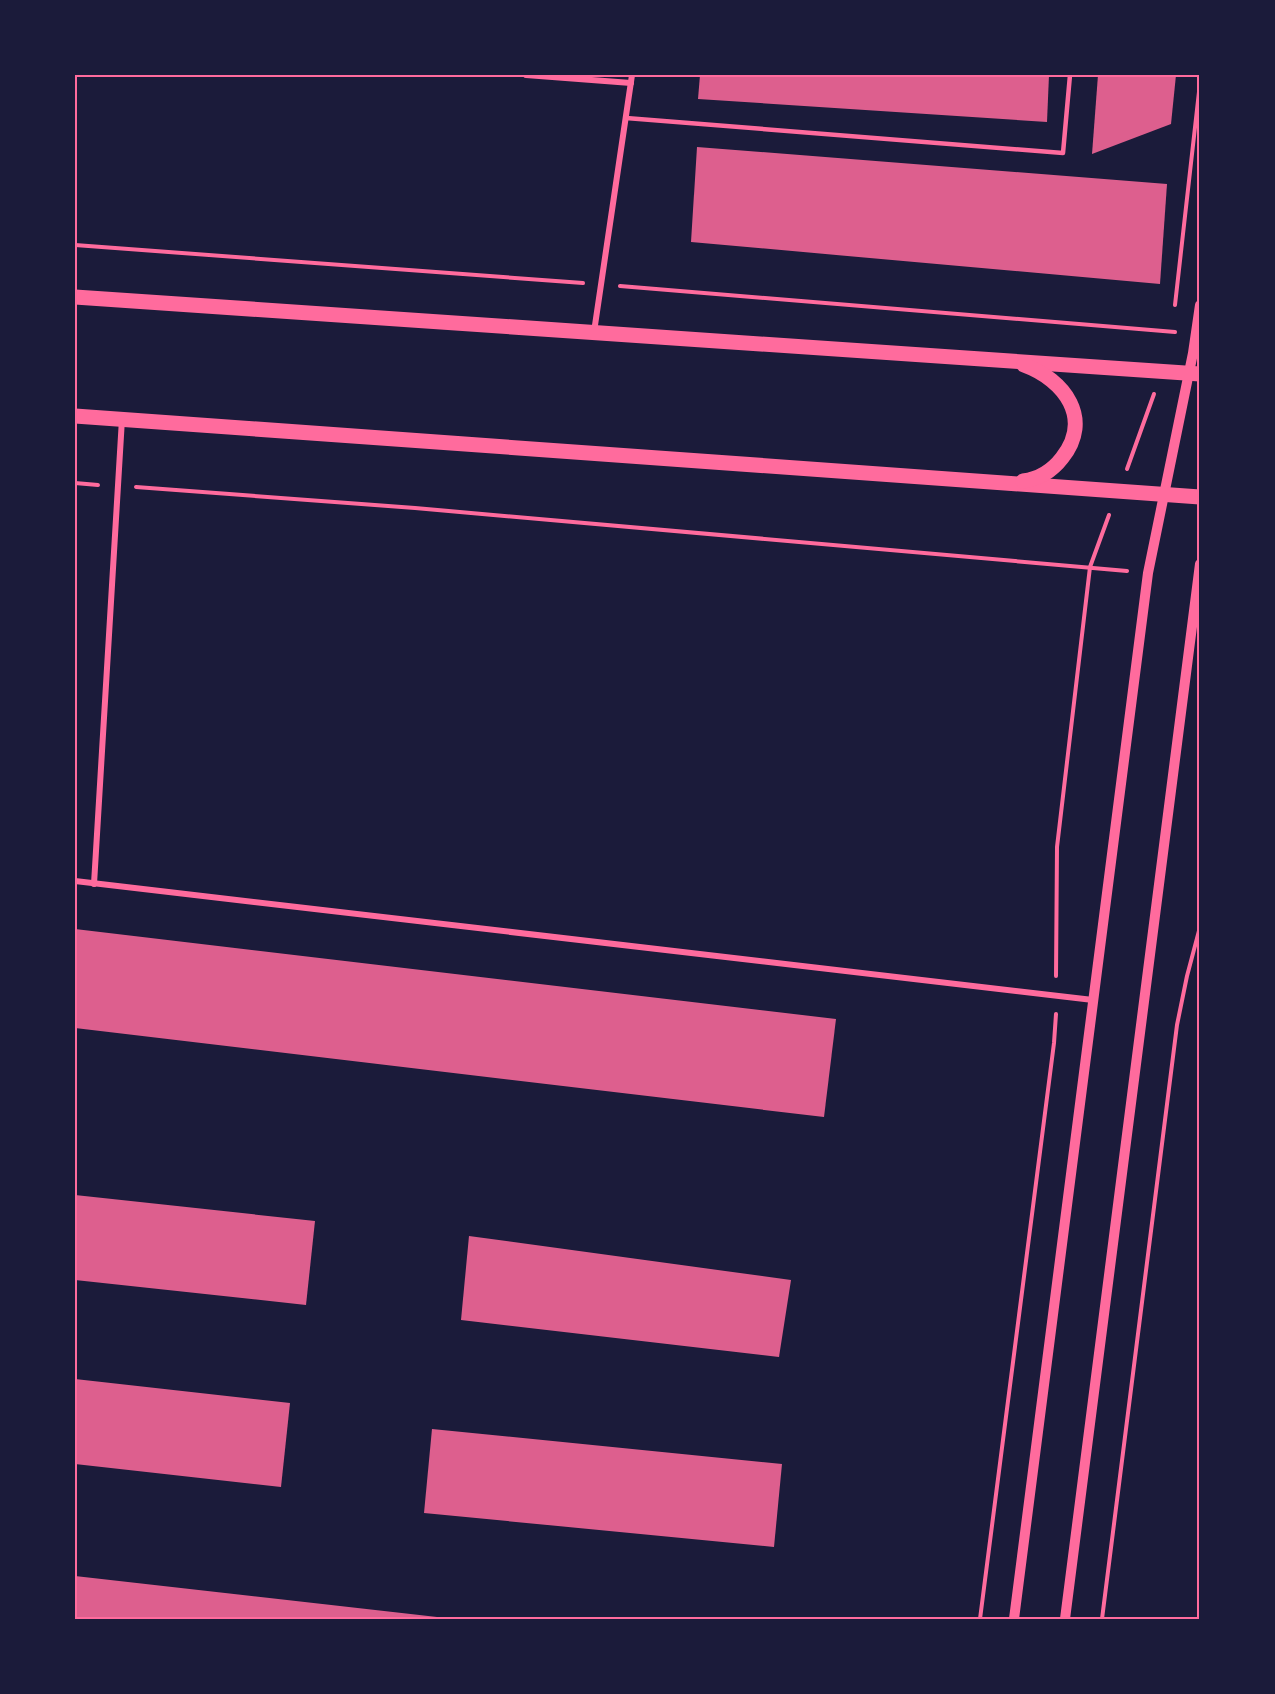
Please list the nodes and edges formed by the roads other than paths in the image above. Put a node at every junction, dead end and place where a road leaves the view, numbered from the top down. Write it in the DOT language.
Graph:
graph roads {
  1 [pos="526,75"];
  2 [pos="632,75"];
  3 [pos="1070,75"];
  4 [pos="631,83"];
  5 [pos="626,118"];
  6 [pos="75,297"];
  7 [pos="1200,304"];
  8 [pos="594,332"];
  9 [pos="1006,360"];
  10 [pos="1194,373"];
  11 [pos="75,416"];
  12 [pos="122,419"];
  13 [pos="999,483"];
  14 [pos="1164,495"];
  15 [pos="1200,497"];
  16 [pos="1200,564"];
  17 [pos="75,881"];
  18 [pos="94,884"];
  19 [pos="1093,1000"];
  20 [pos="1014,1619"];
  21 [pos="1065,1619"];
  1 -- 4 [label="street"];
  2 -- 4 [label="street"];
  3 -- 5 [label="lane"];
  4 -- 5 [label="street"];
  5 -- 8 [label="street"];
  6 -- 8 [label="main road"];
  7 -- 10 [label="street"];
  8 -- 9 [label="main road"];
  9 -- 10 [label="main road"];
  9 -- 13 [label="main road"];
  10 -- 14 [label="street"];
  11 -- 12 [label="main road"];
  12 -- 13 [label="main road"];
  12 -- 18 [label="street"];
  13 -- 14 [label="main road"];
  14 -- 15 [label="main road"];
  14 -- 19 [label="street"];
  16 -- 21 [label="street"];
  17 -- 18 [label="street"];
  18 -- 19 [label="street"];
  19 -- 20 [label="street"];
}
